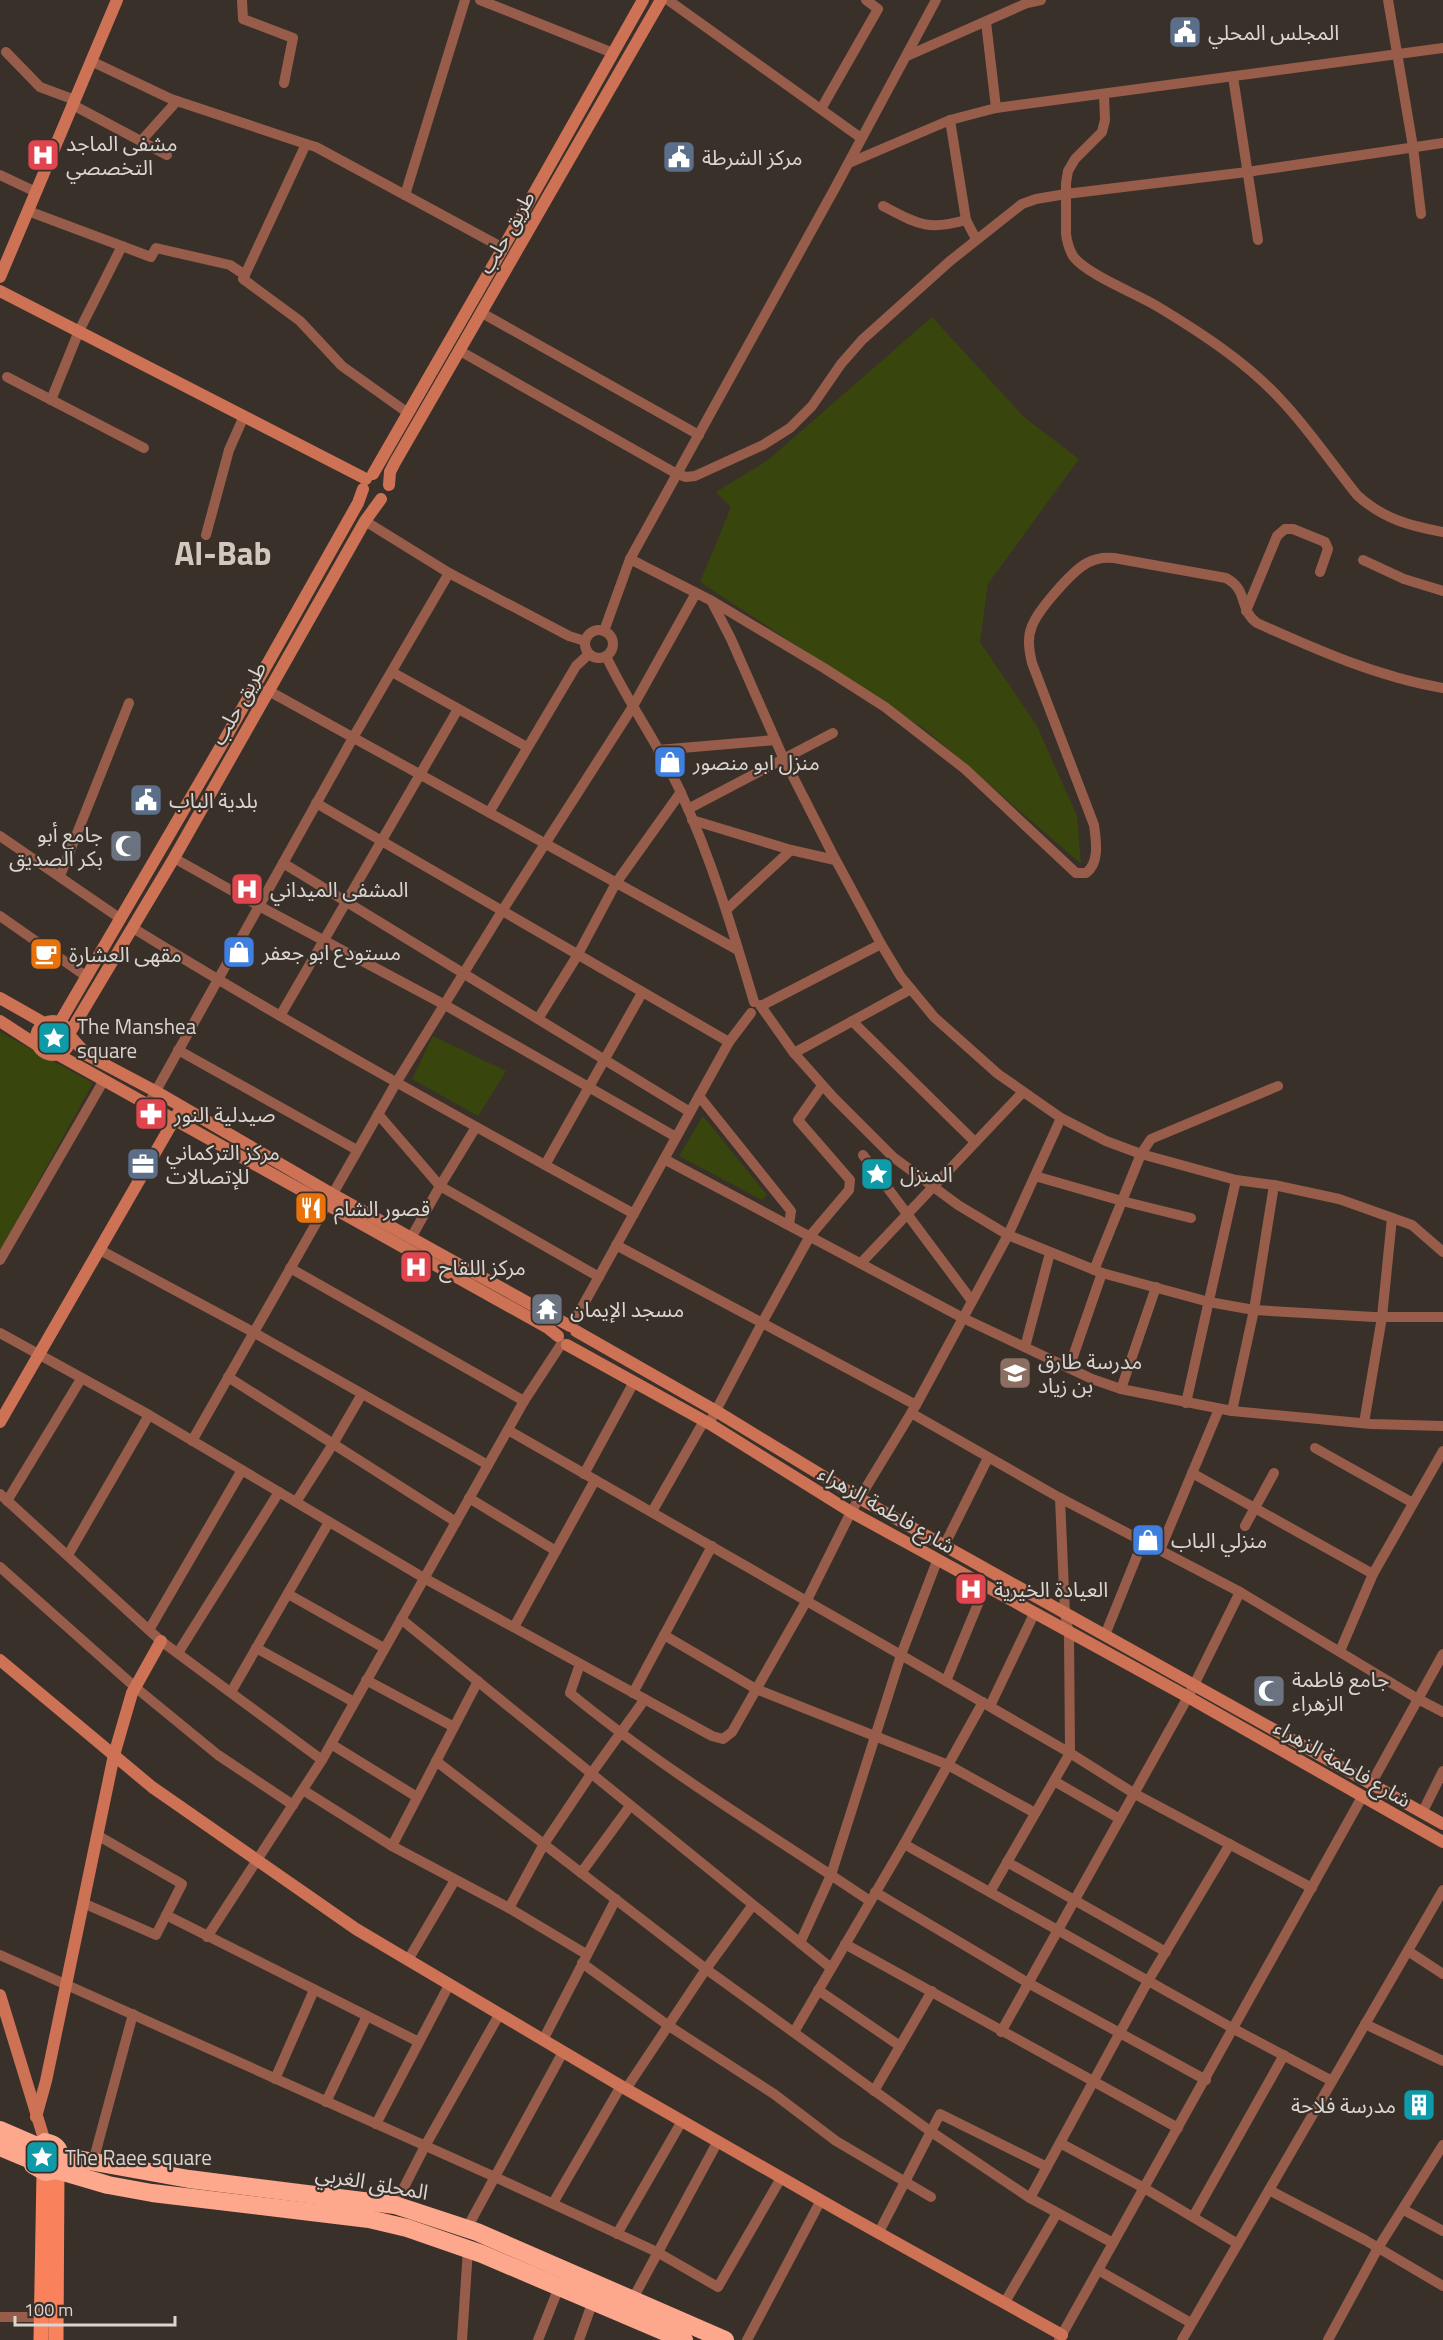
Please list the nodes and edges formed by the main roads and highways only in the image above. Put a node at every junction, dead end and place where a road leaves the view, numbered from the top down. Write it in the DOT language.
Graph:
graph roads {
  1 [pos="117,0"];
  2 [pos="643,0"];
  3 [pos="661,0"];
  4 [pos="0,277"];
  5 [pos="0,291"];
  6 [pos="367,481"];
  7 [pos="389,485"];
  8 [pos="381,499"];
  9 [pos="0,998"];
  10 [pos="0,1021"];
  11 [pos="60,1022"];
  12 [pos="44,1023"];
  13 [pos="69,1035"];
  14 [pos="37,1045"];
  15 [pos="57,1054"];
  16 [pos="182,1107"];
  17 [pos="174,1120"];
  18 [pos="329,1199"];
  19 [pos="572,1328"];
  20 [pos="562,1341"];
  21 [pos="0,1422"];
  22 [pos="161,1641"];
  23 [pos="0,1660"];
  24 [pos="114,1755"];
  25 [pos="1384,1791"];
  26 [pos="1376,1804"];
  27 [pos="1443,1824"];
  28 [pos="1443,1842"];
  29 [pos="0,1995"];
  30 [pos="36,2117"];
  31 [pos="0,2130"];
  32 [pos="4,2153"];
  33 [pos="46,2158"];
  34 [pos="628,2308"];
  35 [pos="1064,2338"];
  36 [pos="41,2340"];
  37 [pos="56,2340"];
  38 [pos="684,2340"];
  39 [pos="725,2340"];
  1 -- 4 [label="main road"];
  2 -- 6 [label="main road"];
  3 -- 7 [label="main road, طريق حلب"];
  5 -- 6 [label="main road"];
  6 -- 7 [label="main road"];
  6 -- 8 [label="main road"];
  6 -- 11 [label="main road"];
  7 -- 8 [label="main road"];
  8 -- 13 [label="main road, طريق حلب"];
  9 -- 12 [label="main road"];
  10 -- 14 [label="main road"];
  11 -- 12 [label="main road"];
  11 -- 13 [label="main road"];
  12 -- 14 [label="main road"];
  13 -- 15 [label="main road"];
  13 -- 16 [label="main road, شارع فاطمة الزهراء"];
  14 -- 15 [label="main road"];
  15 -- 17 [label="main road, شارع فاطمة الزهراء"];
  16 -- 17 [label="main road"];
  16 -- 18 [label="main road, شارع فاطمة الزهراء"];
  17 -- 18 [label="main road, شارع فاطمة الزهراء"];
  17 -- 21 [label="main road"];
  18 -- 19 [label="main road, شارع فاطمة الزهراء"];
  18 -- 20 [label="main road, شارع فاطمة الزهراء"];
  19 -- 20 [label="main road"];
  19 -- 25 [label="main road, شارع فاطمة الزهراء"];
  20 -- 26 [label="main road, شارع فاطمة الزهراء"];
  22 -- 24 [label="main road"];
  23 -- 24 [label="main road"];
  24 -- 30 [label="main road"];
  24 -- 35 [label="main road"];
  25 -- 26 [label="main road"];
  25 -- 27 [label="main road, شارع فاطمة الزهراء"];
  26 -- 28 [label="main road, شارع فاطمة الزهراء"];
  29 -- 30 [label="main road"];
  30 -- 33 [label="main road"];
  31 -- 33 [label="highway"];
  32 -- 33 [label="highway"];
  33 -- 34 [label="highway, المحلق الغربي"];
  33 -- 34 [label="highway, المحلق الغربي"];
  33 -- 36 [label="main road"];
  33 -- 37 [label="main road"];
  34 -- 38 [label="highway, المحلق الغربي"];
  34 -- 39 [label="highway, المحلق الغربي"];
}
